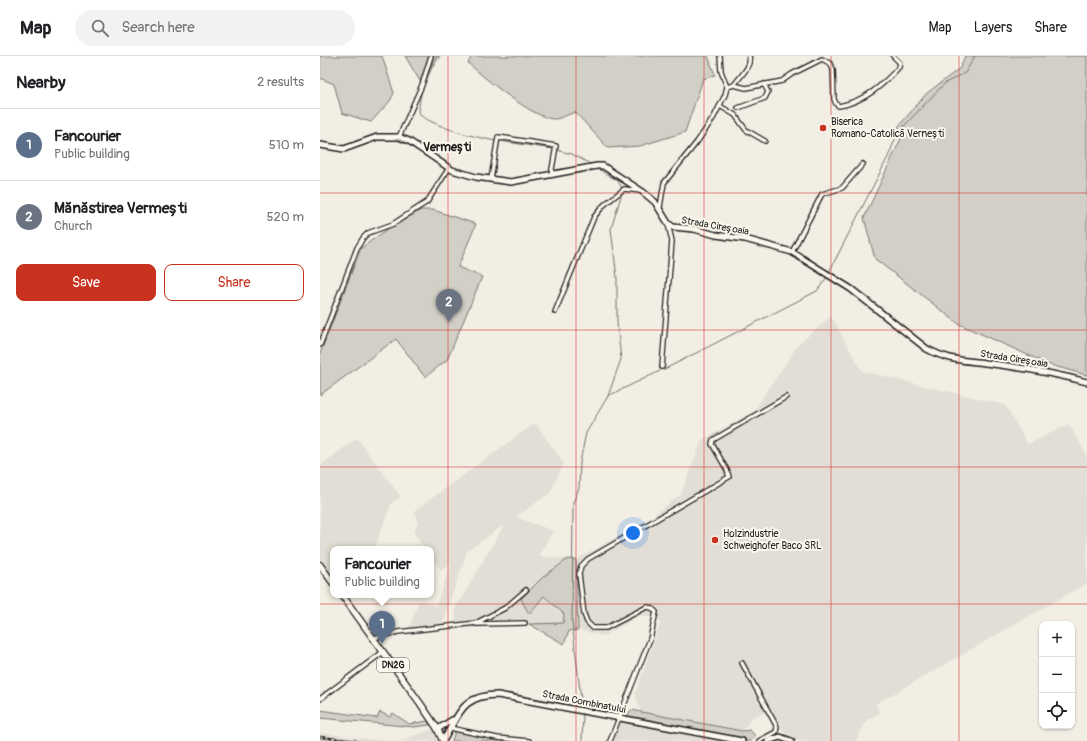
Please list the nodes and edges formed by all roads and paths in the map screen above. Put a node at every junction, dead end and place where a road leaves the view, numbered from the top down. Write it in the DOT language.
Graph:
graph roads {
  1 [pos="431,56"];
  2 [pos="720,56"];
  3 [pos="749,56"];
  4 [pos="893,56"];
  5 [pos="764,84"];
  6 [pos="734,85"];
  7 [pos="727,87"];
  8 [pos="720,106"];
  9 [pos="738,108"];
  10 [pos="399,137"];
  11 [pos="765,141"];
  12 [pos="320,145"];
  13 [pos="863,164"];
  14 [pos="449,168"];
  15 [pos="551,175"];
  16 [pos="491,179"];
  17 [pos="643,192"];
  18 [pos="660,207"];
  19 [pos="668,223"];
  20 [pos="792,252"];
  21 [pos="555,312"];
  22 [pos="320,345"];
  23 [pos="662,367"];
  24 [pos="1087,382"];
  25 [pos="786,397"];
  26 [pos="320,564"];
  27 [pos="330,579"];
  28 [pos="526,590"];
  29 [pos="344,598"];
  30 [pos="525,623"];
  31 [pos="470,624"];
  32 [pos="373,638"];
  33 [pos="384,652"];
  34 [pos="742,663"];
  35 [pos="320,698"];
  36 [pos="620,718"];
  37 [pos="454,719"];
  38 [pos="450,728"];
  39 [pos="438,729"];
  40 [pos="443,741"];
  41 [pos="529,741"];
  42 [pos="610,741"];
  43 [pos="742,741"];
  44 [pos="759,741"];
  45 [pos="768,741"];
  46 [pos="791,741"];
  1 -- 10 [label="street"];
  2 -- 7 [label="street"];
  3 -- 6 [label="street"];
  4 -- 5 [label="street"];
  5 -- 6 [label="street"];
  5 -- 9 [label="street"];
  6 -- 7 [label="street"];
  7 -- 8 [label="street"];
  8 -- 11 [label="street"];
  8 -- 18 [label="street"];
  10 -- 12 [label="street, Strada Cireșoaia"];
  10 -- 14 [label="street, Strada Cireșoaia"];
  13 -- 20 [label="street"];
  14 -- 16 [label="street, Strada Cireșoaia"];
  14 -- 22 [label="street"];
  15 -- 16 [label="street, Strada Cireșoaia"];
  15 -- 16 [label="street"];
  15 -- 17 [label="street, Strada Cireșoaia"];
  17 -- 18 [label="street, Strada Cireșoaia"];
  17 -- 21 [label="street"];
  18 -- 19 [label="street, Strada Cireșoaia"];
  19 -- 20 [label="street, Strada Cireșoaia"];
  19 -- 23 [label="street"];
  20 -- 24 [label="street, Strada Cireșoaia"];
  25 -- 36 [label="street"];
  26 -- 27 [label="main road"];
  28 -- 31 [label="street"];
  29 -- 32 [label="main road, Strada Combinatului / DN2G"];
  30 -- 31 [label="street"];
  31 -- 32 [label="street"];
  32 -- 33 [label="main road, Strada Combinatului / DN2G"];
  33 -- 35 [label="street"];
  33 -- 39 [label="main road, Strada Combinatului / DN2G"];
  34 -- 44 [label="street"];
  36 -- 37 [label="street, Strada Combinatului"];
  36 -- 42 [label="street"];
  36 -- 43 [label="street, Strada Combinatului"];
  37 -- 38 [label="street, Strada Combinatului"];
  37 -- 39 [label="street"];
  38 -- 40 [label="street, Strada Combinatului"];
  38 -- 41 [label="street"];
  39 -- 40 [label="main road, Strada Combinatului / DN2G"];
  45 -- 46 [label="street"];
}
